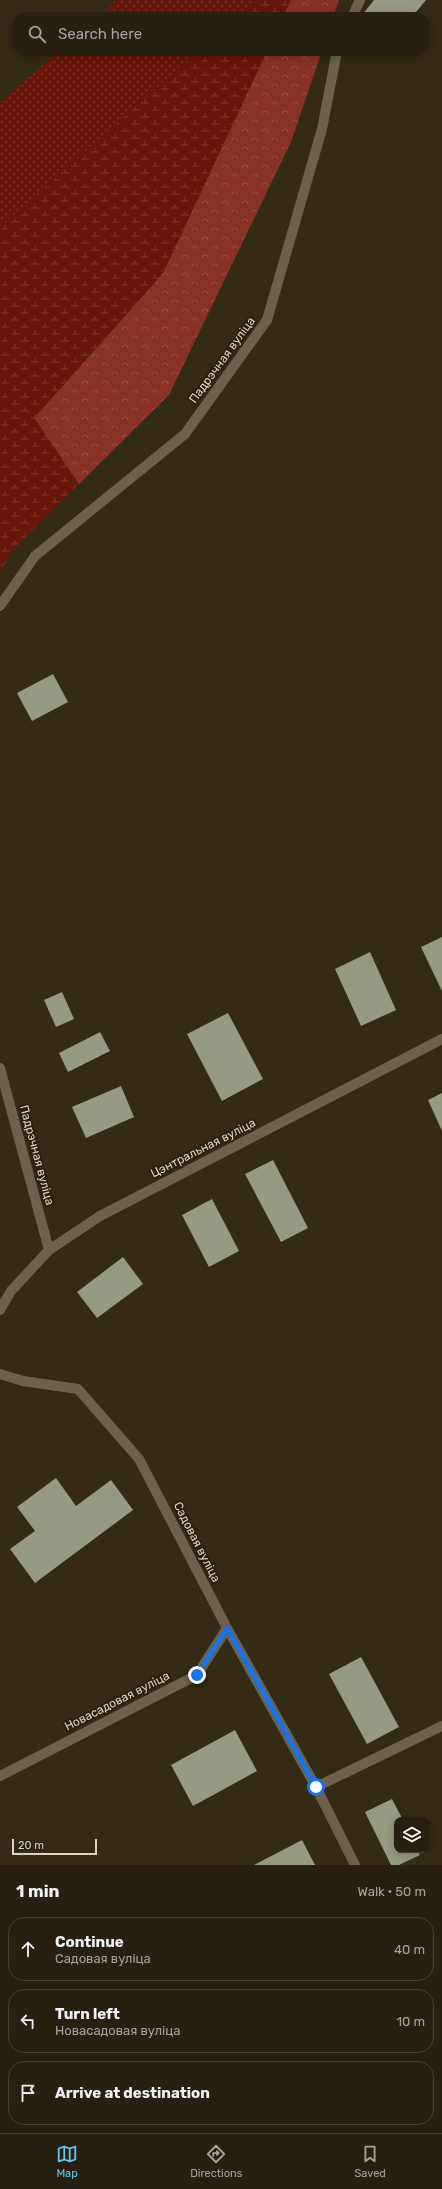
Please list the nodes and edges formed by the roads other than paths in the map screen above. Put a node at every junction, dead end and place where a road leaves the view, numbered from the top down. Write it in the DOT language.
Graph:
graph roads {
  1 [pos="360,0"];
  2 [pos="354,12"];
  3 [pos="334,56"];
  4 [pos="0,606"];
  5 [pos="442,1039"];
  6 [pos="0,1068"];
  7 [pos="49,1250"];
  8 [pos="0,1310"];
  9 [pos="0,1374"];
  10 [pos="227,1628"];
  11 [pos="442,1726"];
  12 [pos="0,1776"];
  13 [pos="316,1787"];
  14 [pos="354,1865"];
  1 -- 2 [label="street"];
  3 -- 4 [label="street, Падрэчная вуліца"];
  5 -- 7 [label="street, Цэнтральная вуліца"];
  6 -- 7 [label="street, Падрэчная вуліца"];
  7 -- 8 [label="street, Цэнтральная вуліца"];
  9 -- 10 [label="street, Садовая вуліца"];
  10 -- 12 [label="street, Новасадовая вуліца"];
  10 -- 13 [label="street, Садовая вуліца"];
  11 -- 13 [label="street"];
  13 -- 14 [label="street, Садовая вуліца"];
}
